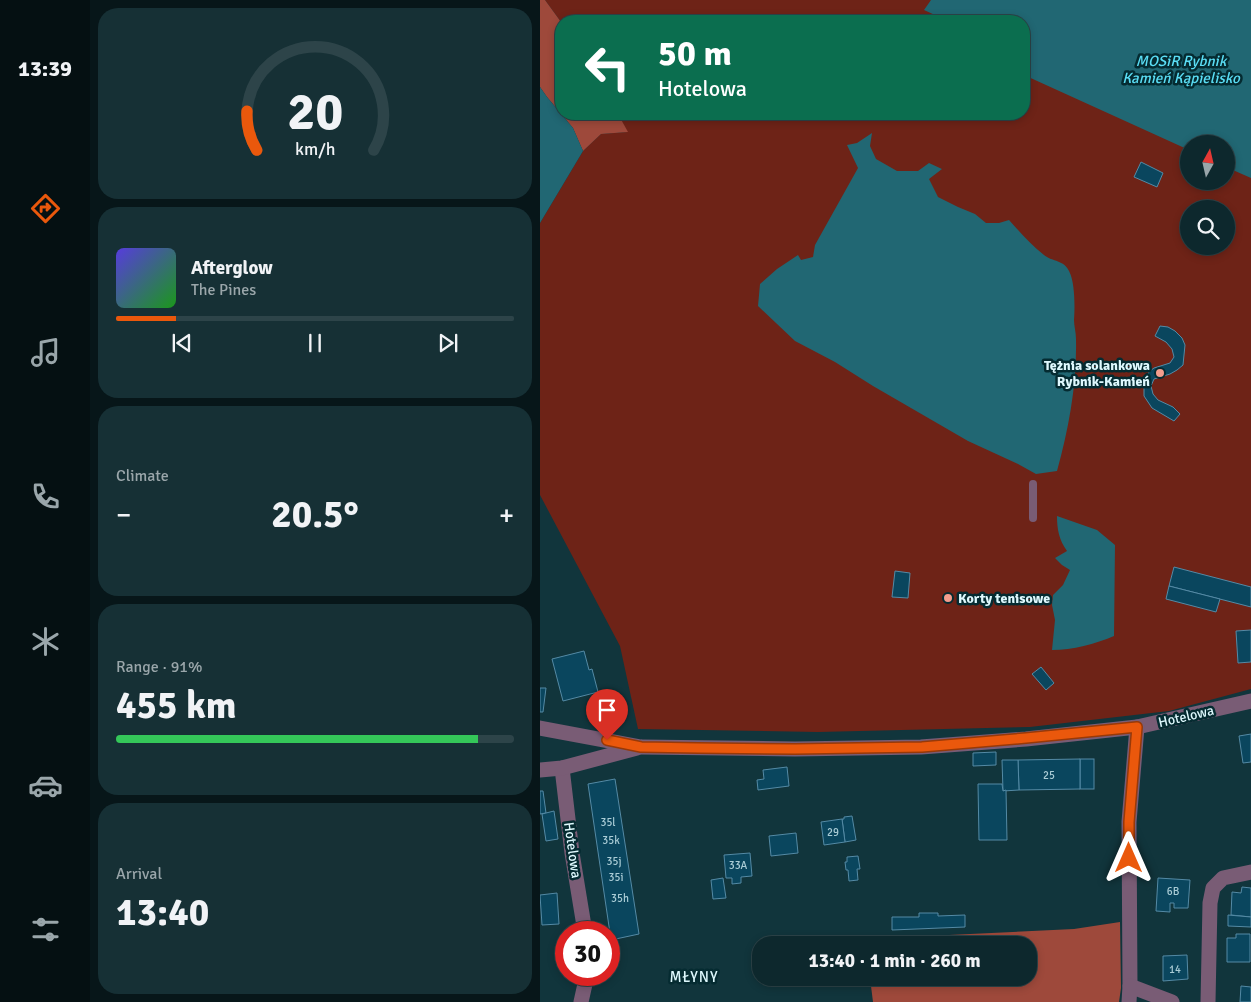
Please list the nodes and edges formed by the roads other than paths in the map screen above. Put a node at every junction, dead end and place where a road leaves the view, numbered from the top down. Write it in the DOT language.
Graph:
graph roads {
  1 [pos="1034,484"];
  2 [pos="1032,518"];
  3 [pos="1251,701"];
  4 [pos="1137,727"];
  5 [pos="540,728"];
  6 [pos="641,747"];
  7 [pos="562,768"];
  8 [pos="540,770"];
  9 [pos="1251,872"];
  10 [pos="583,921"];
  11 [pos="584,986"];
  12 [pos="1130,986"];
  13 [pos="581,1002"];
  14 [pos="1129,1002"];
  15 [pos="1172,1002"];
  16 [pos="1208,1002"];
  1 -- 2 [label="lane"];
  3 -- 4 [label="street, Hotelowa"];
  4 -- 6 [label="street, Hotelowa"];
  4 -- 12 [label="street"];
  5 -- 6 [label="street, Hotelowa"];
  6 -- 7 [label="street, Hotelowa"];
  7 -- 8 [label="street, Hotelowa"];
  7 -- 10 [label="street, Hotelowa"];
  9 -- 16 [label="street"];
  11 -- 13 [label="street"];
  12 -- 14 [label="street"];
  12 -- 15 [label="street"];
}
